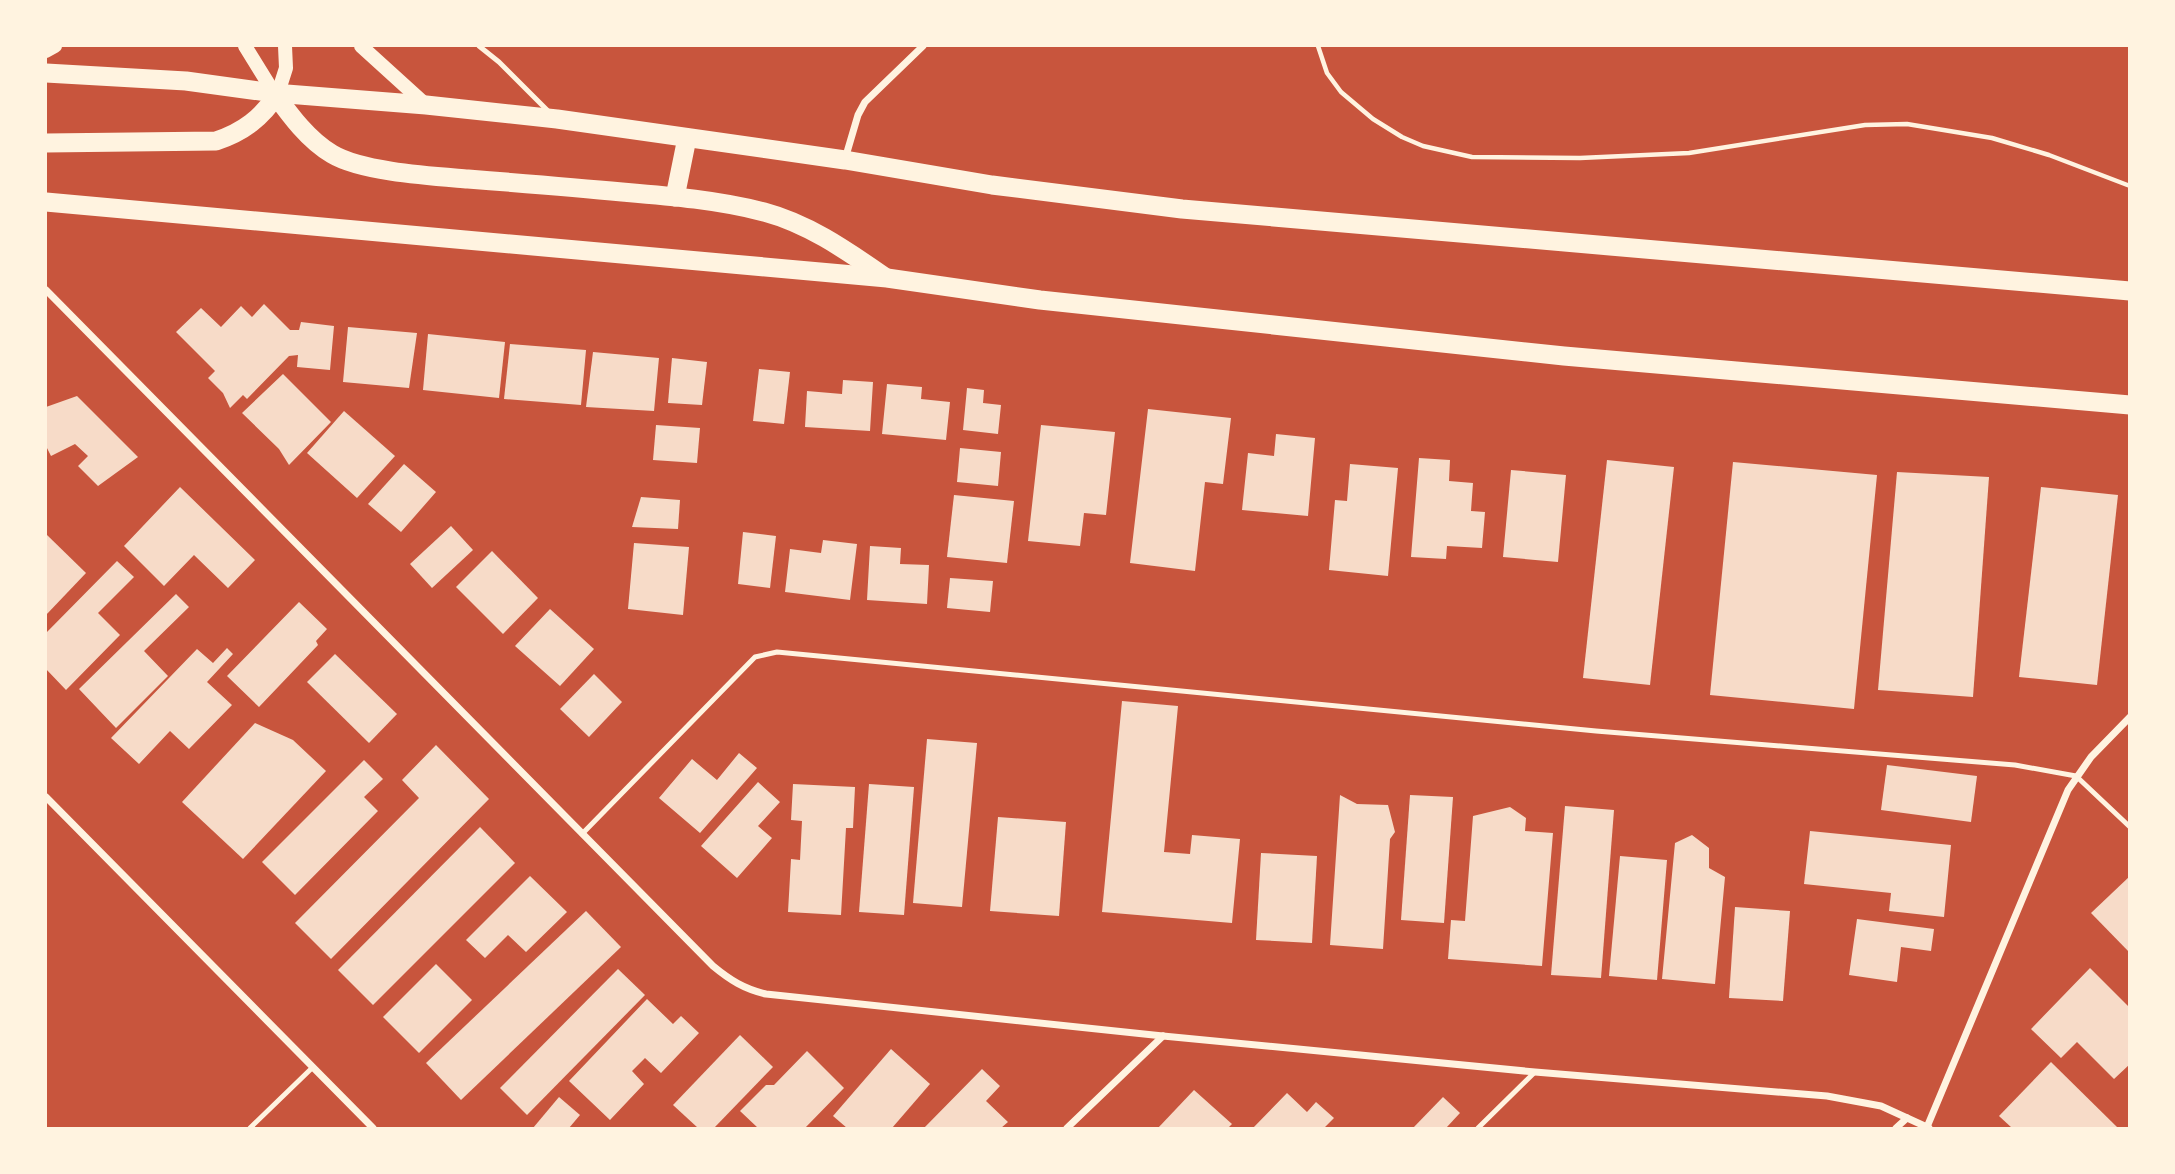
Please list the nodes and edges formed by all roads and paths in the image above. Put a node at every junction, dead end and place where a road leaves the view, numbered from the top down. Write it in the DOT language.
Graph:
graph roads {
  1 [pos="55,46"];
  2 [pos="245,46"];
  3 [pos="285,46"];
  4 [pos="361,46"];
  5 [pos="479,46"];
  6 [pos="923,46"];
  7 [pos="1318,46"];
  8 [pos="46,51"];
  9 [pos="46,73"];
  10 [pos="276,94"];
  11 [pos="426,105"];
  12 [pos="557,120"];
  13 [pos="687,138"];
  14 [pos="46,143"];
  15 [pos="845,160"];
  16 [pos="2130,186"];
  17 [pos="676,197"];
  18 [pos="46,202"];
  19 [pos="887,278"];
  20 [pos="46,290"];
  21 [pos="2130,291"];
  22 [pos="2130,405"];
  23 [pos="2130,718"];
  24 [pos="2076,776"];
  25 [pos="46,797"];
  26 [pos="2130,827"];
  27 [pos="582,834"];
  28 [pos="1163,1036"];
  29 [pos="313,1067"];
  30 [pos="1535,1072"];
  31 [pos="1907,1118"];
  32 [pos="1928,1128"];
  33 [pos="250,1129"];
  34 [pos="373,1129"];
  35 [pos="1068,1129"];
  36 [pos="1478,1129"];
  37 [pos="1896,1129"];
  1 -- 8 [label="main road"];
  2 -- 10 [label="main road"];
  3 -- 10 [label="main road"];
  4 -- 11 [label="main road"];
  5 -- 12 [label="lane"];
  6 -- 15 [label="street"];
  7 -- 16 [label="path"];
  9 -- 10 [label="highway"];
  10 -- 11 [label="highway"];
  10 -- 14 [label="highway"];
  10 -- 17 [label="highway"];
  11 -- 12 [label="highway"];
  12 -- 13 [label="highway"];
  13 -- 15 [label="highway"];
  13 -- 17 [label="highway"];
  15 -- 21 [label="highway"];
  17 -- 19 [label="highway"];
  18 -- 19 [label="highway"];
  19 -- 22 [label="highway"];
  20 -- 27 [label="street"];
  23 -- 24 [label="street"];
  24 -- 26 [label="lane"];
  24 -- 27 [label="lane"];
  24 -- 32 [label="street"];
  25 -- 29 [label="street"];
  27 -- 28 [label="street"];
  28 -- 30 [label="street"];
  28 -- 35 [label="street"];
  29 -- 33 [label="lane"];
  29 -- 34 [label="street"];
  30 -- 31 [label="street"];
  30 -- 36 [label="lane"];
  31 -- 32 [label="street"];
  31 -- 37 [label="street"];
}
